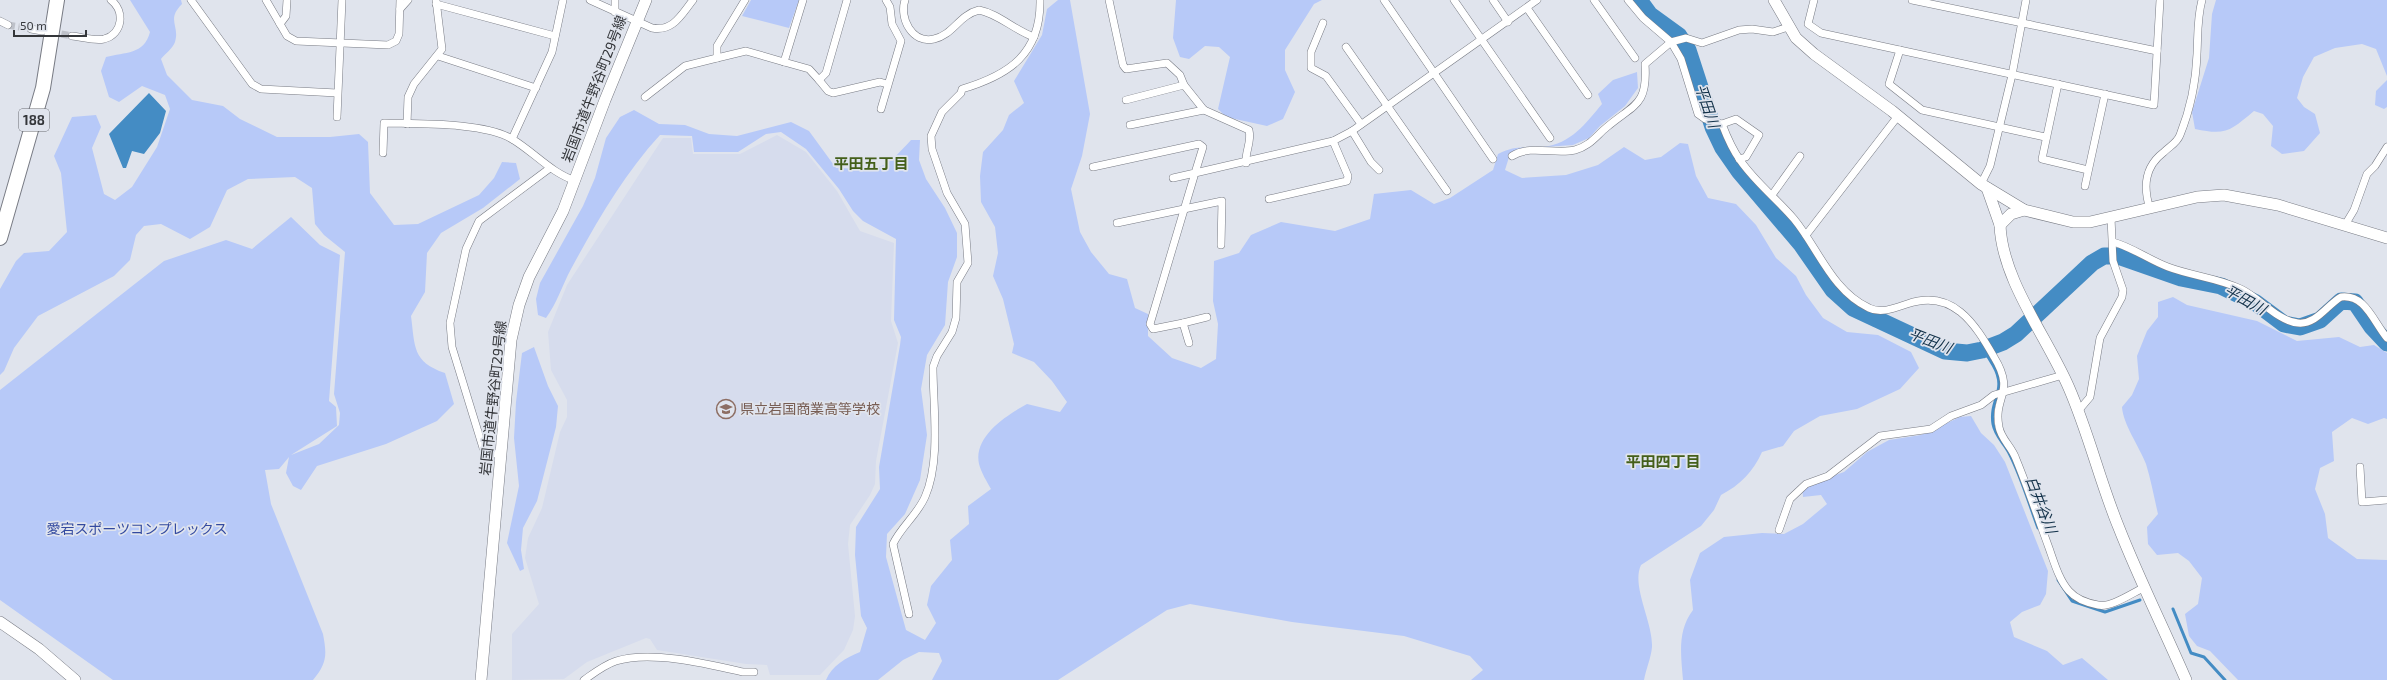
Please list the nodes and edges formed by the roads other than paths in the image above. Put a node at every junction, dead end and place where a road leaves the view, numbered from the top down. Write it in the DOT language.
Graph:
graph roads {
  1 [pos="57,0"];
  2 [pos="111,0"];
  3 [pos="191,0"];
  4 [pos="266,0"];
  5 [pos="287,0"];
  6 [pos="342,0"];
  7 [pos="400,0"];
  8 [pos="408,0"];
  9 [pos="563,0"];
  10 [pos="590,0"];
  11 [pos="615,0"];
  12 [pos="646,0"];
  13 [pos="693,0"];
  14 [pos="745,0"];
  15 [pos="803,0"];
  16 [pos="847,0"];
  17 [pos="886,0"];
  18 [pos="905,0"];
  19 [pos="1040,0"];
  20 [pos="1109,0"];
  21 [pos="1384,0"];
  22 [pos="1454,0"];
  23 [pos="1492,0"];
  24 [pos="1536,0"];
  25 [pos="1594,0"];
  26 [pos="1628,0"];
  27 [pos="1774,0"];
  28 [pos="1814,0"];
  29 [pos="1912,0"];
  30 [pos="2026,0"];
  31 [pos="2160,0"];
  32 [pos="2202,0"];
  33 [pos="436,2"];
  34 [pos="1931,2"];
  35 [pos="1527,8"];
  36 [pos="400,9"];
  37 [pos="616,12"];
  38 [pos="0,21"];
  39 [pos="636,21"];
  40 [pos="1508,22"];
  41 [pos="1323,23"];
  42 [pos="280,24"];
  43 [pos="2020,24"];
  44 [pos="8,25"];
  45 [pos="1788,27"];
  46 [pos="31,29"];
  47 [pos="42,31"];
  48 [pos="72,36"];
  49 [pos="555,36"];
  50 [pos="1034,37"];
  51 [pos="1482,40"];
  52 [pos="339,42"];
  53 [pos="1673,42"];
  54 [pos="1346,47"];
  55 [pos="1900,50"];
  56 [pos="2157,51"];
  57 [pos="438,56"];
  58 [pos="717,58"];
  59 [pos="1635,58"];
  60 [pos="784,62"];
  61 [pos="1434,72"];
  62 [pos="2012,75"];
  63 [pos="819,80"];
  64 [pos="888,84"];
  65 [pos="2058,84"];
  66 [pos="1184,85"];
  67 [pos="536,88"];
  68 [pos="337,93"];
  69 [pos="2105,94"];
  70 [pos="1588,95"];
  71 [pos="645,97"];
  72 [pos="1126,100"];
  73 [pos="1387,106"];
  74 [pos="881,110"];
  75 [pos="1204,110"];
  76 [pos="1898,116"];
  77 [pos="338,117"];
  78 [pos="407,124"];
  79 [pos="1361,124"];
  80 [pos="1720,124"];
  81 [pos="1130,126"];
  82 [pos="1999,127"];
  83 [pos="1352,131"];
  84 [pos="2045,137"];
  85 [pos="1550,138"];
  86 [pos="512,139"];
  87 [pos="1333,141"];
  88 [pos="2387,147"];
  89 [pos="383,153"];
  90 [pos="1512,156"];
  91 [pos="1800,156"];
  92 [pos="1494,159"];
  93 [pos="1739,160"];
  94 [pos="1246,163"];
  95 [pos="1093,167"];
  96 [pos="550,168"];
  97 [pos="1379,170"];
  98 [pos="2088,170"];
  99 [pos="1195,173"];
  100 [pos="1173,178"];
  101 [pos="576,181"];
  102 [pos="1984,186"];
  103 [pos="2085,186"];
  104 [pos="1447,191"];
  105 [pos="1772,195"];
  106 [pos="1269,199"];
  107 [pos="2150,209"];
  108 [pos="1183,210"];
  109 [pos="2024,210"];
  110 [pos="2111,218"];
  111 [pos="1117,223"];
  112 [pos="2000,225"];
  113 [pos="2345,225"];
  114 [pos="1806,235"];
  115 [pos="0,238"];
  116 [pos="2387,238"];
  117 [pos="2113,242"];
  118 [pos="1221,245"];
  119 [pos="1207,317"];
  120 [pos="1183,322"];
  121 [pos="2387,338"];
  122 [pos="1189,343"];
  123 [pos="2063,375"];
  124 [pos="2004,392"];
  125 [pos="2079,410"];
  126 [pos="502,457"];
  127 [pos="2360,467"];
  128 [pos="2387,500"];
  129 [pos="1779,530"];
  130 [pos="2145,587"];
  131 [pos="909,614"];
  132 [pos="0,622"];
  133 [pos="743,672"];
  134 [pos="754,672"];
  135 [pos="75,680"];
  136 [pos="482,680"];
  137 [pos="584,680"];
  138 [pos="741,680"];
  139 [pos="2186,680"];
  1 -- 115 [label="highway, 188"];
  2 -- 48 [label="street"];
  3 -- 68 [label="street"];
  4 -- 42 [label="street"];
  5 -- 42 [label="street"];
  6 -- 52 [label="street"];
  7 -- 36 [label="street"];
  8 -- 36 [label="street"];
  9 -- 49 [label="street"];
  10 -- 37 [label="street"];
  11 -- 37 [label="street"];
  12 -- 39 [label="street, 岩国市道牛野谷町29号線"];
  13 -- 39 [label="street"];
  14 -- 58 [label="street"];
  15 -- 60 [label="street"];
  16 -- 63 [label="street"];
  17 -- 64 [label="street"];
  18 -- 50 [label="street"];
  19 -- 50 [label="street"];
  20 -- 66 [label="street"];
  21 -- 61 [label="street"];
  22 -- 51 [label="street"];
  23 -- 40 [label="street"];
  24 -- 35 [label="street"];
  25 -- 59 [label="street"];
  26 -- 53 [label="street"];
  27 -- 45 [label="street"];
  28 -- 55 [label="street"];
  29 -- 34 [label="street"];
  30 -- 43 [label="street"];
  31 -- 56 [label="street"];
  32 -- 107 [label="street"];
  33 -- 49 [label="street"];
  33 -- 57 [label="street"];
  34 -- 43 [label="street"];
  35 -- 40 [label="street"];
  35 -- 70 [label="street"];
  36 -- 52 [label="street"];
  37 -- 39 [label="street"];
  38 -- 44 [label="street"];
  39 -- 101 [label="street, 岩国市道牛野谷町29号線"];
  40 -- 51 [label="street"];
  41 -- 79 [label="street"];
  42 -- 52 [label="street"];
  43 -- 56 [label="street"];
  43 -- 62 [label="street"];
  45 -- 53 [label="street"];
  45 -- 76 [label="street"];
  46 -- 47 [label="street"];
  49 -- 67 [label="street"];
  50 -- 131 [label="street"];
  51 -- 61 [label="street"];
  51 -- 85 [label="street"];
  52 -- 68 [label="street"];
  53 -- 80 [label="street"];
  53 -- 90 [label="street"];
  54 -- 73 [label="street"];
  55 -- 62 [label="street"];
  55 -- 82 [label="street"];
  56 -- 69 [label="street"];
  57 -- 67 [label="street"];
  57 -- 78 [label="street"];
  58 -- 60 [label="street"];
  58 -- 71 [label="street"];
  60 -- 63 [label="street"];
  61 -- 73 [label="street"];
  61 -- 92 [label="street"];
  62 -- 65 [label="street"];
  62 -- 82 [label="street"];
  63 -- 64 [label="street"];
  64 -- 74 [label="street"];
  65 -- 69 [label="street"];
  65 -- 84 [label="street"];
  66 -- 72 [label="street"];
  66 -- 75 [label="street"];
  67 -- 86 [label="street"];
  68 -- 77 [label="street"];
  69 -- 98 [label="street"];
  73 -- 79 [label="street"];
  73 -- 104 [label="street"];
  75 -- 81 [label="street"];
  75 -- 94 [label="street"];
  76 -- 102 [label="street"];
  76 -- 114 [label="street"];
  78 -- 86 [label="street"];
  78 -- 89 [label="street"];
  79 -- 83 [label="street"];
  80 -- 93 [label="street"];
  80 -- 93 [label="street"];
  82 -- 84 [label="street"];
  82 -- 102 [label="street"];
  83 -- 87 [label="street"];
  83 -- 97 [label="street"];
  84 -- 98 [label="street"];
  86 -- 96 [label="street"];
  87 -- 94 [label="street"];
  87 -- 106 [label="street"];
  88 -- 113 [label="street"];
  91 -- 105 [label="street"];
  93 -- 105 [label="street"];
  94 -- 99 [label="street"];
  95 -- 99 [label="street"];
  96 -- 101 [label="street"];
  96 -- 126 [label="street"];
  98 -- 103 [label="street"];
  99 -- 100 [label="street"];
  99 -- 108 [label="street"];
  101 -- 126 [label="street, 岩国市道牛野谷町29号線"];
  102 -- 109 [label="street"];
  102 -- 112 [label="street"];
  105 -- 114 [label="street"];
  107 -- 110 [label="street"];
  107 -- 113 [label="street"];
  108 -- 111 [label="street"];
  108 -- 118 [label="street"];
  108 -- 120 [label="street"];
  109 -- 110 [label="street"];
  109 -- 112 [label="street"];
  110 -- 117 [label="street"];
  112 -- 123 [label="street"];
  113 -- 116 [label="street"];
  114 -- 124 [label="street"];
  117 -- 121 [label="street"];
  117 -- 125 [label="street"];
  119 -- 120 [label="street"];
  120 -- 122 [label="street"];
  123 -- 124 [label="street"];
  123 -- 125 [label="street"];
  124 -- 129 [label="street"];
  124 -- 130 [label="street"];
  125 -- 130 [label="street"];
  126 -- 136 [label="street, 岩国市道牛野谷町29号線"];
  127 -- 128 [label="street"];
  130 -- 139 [label="street"];
  132 -- 135 [label="street"];
  133 -- 134 [label="street"];
  133 -- 137 [label="street"];
  133 -- 138 [label="street"];
}
